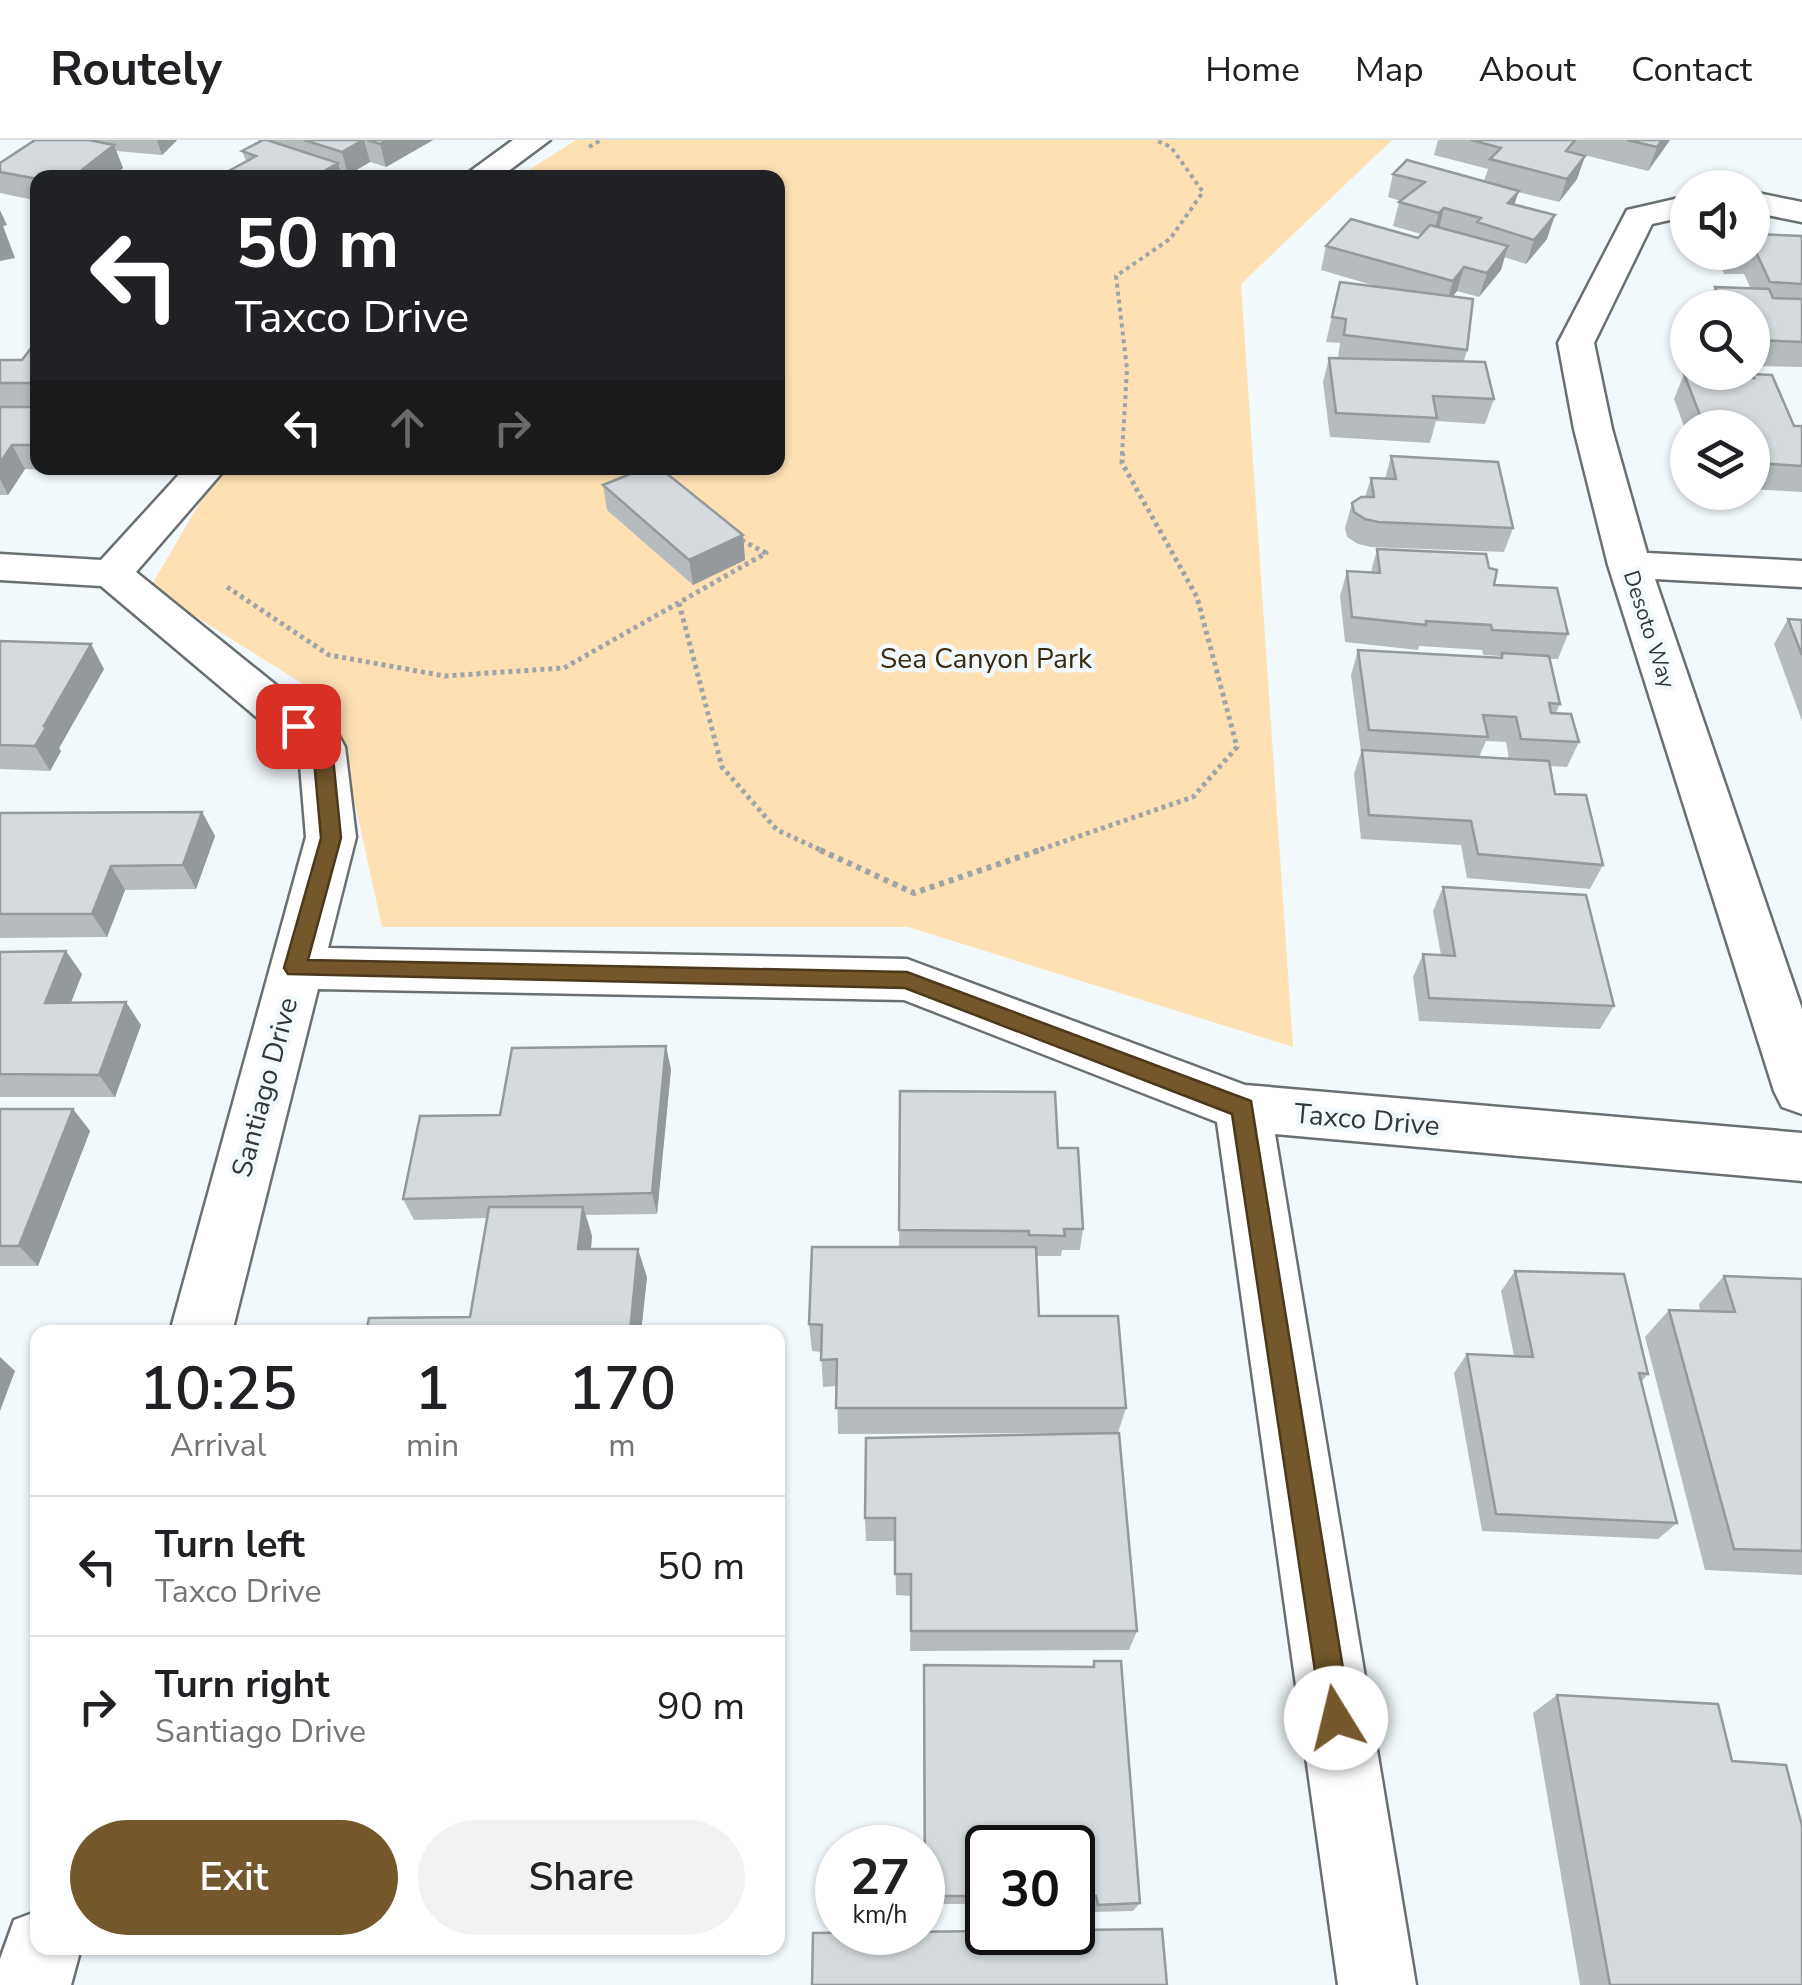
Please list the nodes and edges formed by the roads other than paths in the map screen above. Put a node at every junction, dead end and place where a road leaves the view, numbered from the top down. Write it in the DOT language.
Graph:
graph roads {
  1 [pos="534,140"];
  2 [pos="488,170"];
  3 [pos="1770,206"];
  4 [pos="1670,210"];
  5 [pos="1802,212"];
  6 [pos="200,475"];
  7 [pos="1628,566"];
  8 [pos="0,567"];
  9 [pos="112,574"];
  10 [pos="1802,574"];
  11 [pos="295,968"];
  12 [pos="1802,1090"];
  13 [pos="1243,1108"];
  14 [pos="1802,1157"];
  15 [pos="203,1325"];
  16 [pos="40,1955"];
  17 [pos="32,1985"];
  18 [pos="1377,1985"];
  1 -- 2 [label="street"];
  3 -- 5 [label="street"];
  4 -- 7 [label="street, Desoto Way"];
  6 -- 9 [label="street"];
  7 -- 10 [label="street"];
  7 -- 12 [label="street, Desoto Way"];
  8 -- 9 [label="street"];
  9 -- 11 [label="street, Santiago Drive"];
  11 -- 13 [label="street, Taxco Drive"];
  11 -- 15 [label="street, Santiago Drive"];
  13 -- 14 [label="street, Taxco Drive"];
  13 -- 18 [label="street"];
  16 -- 17 [label="street"];
}
